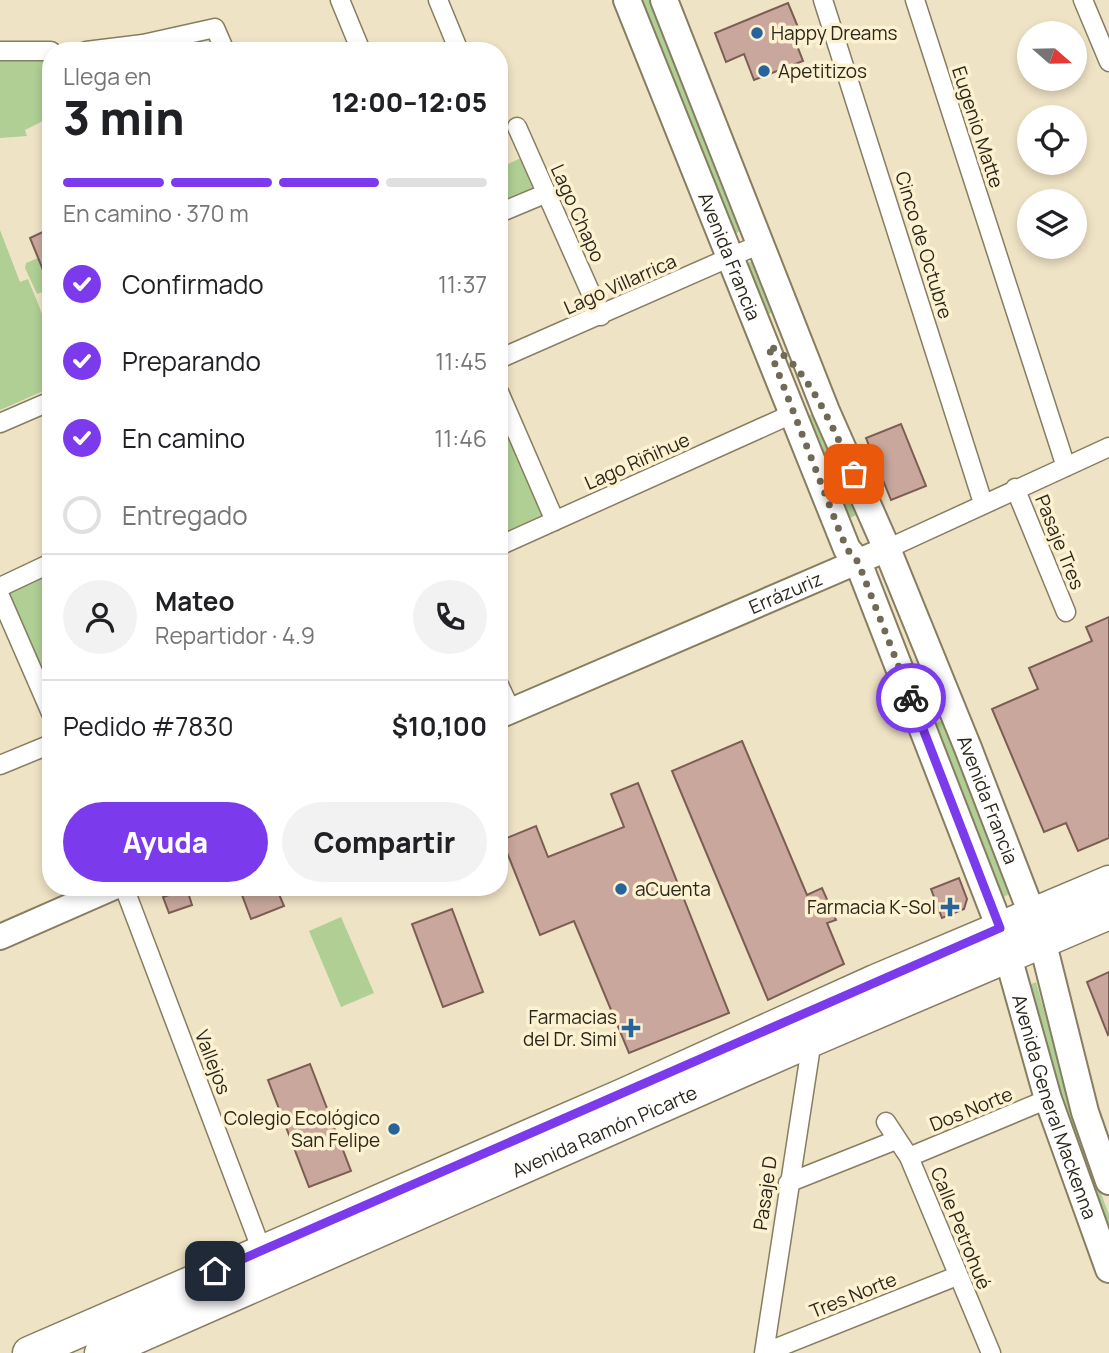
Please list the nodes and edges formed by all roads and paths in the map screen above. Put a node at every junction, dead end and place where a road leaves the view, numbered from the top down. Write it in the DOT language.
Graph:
graph roads {
  1 [pos="340,0"];
  2 [pos="438,0"];
  3 [pos="627,0"];
  4 [pos="664,0"];
  5 [pos="822,0"];
  6 [pos="915,0"];
  7 [pos="1083,0"];
  8 [pos="152,42"];
  9 [pos="221,42"];
  10 [pos="357,42"];
  11 [pos="455,42"];
  12 [pos="0,51"];
  13 [pos="42,51"];
  14 [pos="1109,62"];
  15 [pos="517,127"];
  16 [pos="547,192"];
  17 [pos="508,209"];
  18 [pos="758,245"];
  19 [pos="730,258"];
  20 [pos="601,316"];
  21 [pos="768,346"];
  22 [pos="508,355"];
  23 [pos="42,405"];
  24 [pos="826,411"];
  25 [pos="508,413"];
  26 [pos="792,414"];
  27 [pos="0,423"];
  28 [pos="1109,447"];
  29 [pos="1066,467"];
  30 [pos="1015,488"];
  31 [pos="983,503"];
  32 [pos="555,521"];
  33 [pos="508,542"];
  34 [pos="887,549"];
  35 [pos="858,562"];
  36 [pos="42,567"];
  37 [pos="0,587"];
  38 [pos="0,596"];
  39 [pos="1066,612"];
  40 [pos="42,692"];
  41 [pos="915,706"];
  42 [pos="953,712"];
  43 [pos="508,713"];
  44 [pos="42,748"];
  45 [pos="0,765"];
  46 [pos="1109,882"];
  47 [pos="93,896"];
  48 [pos="127,896"];
  49 [pos="1109,913"];
  50 [pos="1037,927"];
  51 [pos="0,937"];
  52 [pos="1003,942"];
  53 [pos="812,1040"];
  54 [pos="1048,1099"];
  55 [pos="886,1122"];
  56 [pos="896,1140"];
  57 [pos="909,1157"];
  58 [pos="1109,1181"];
  59 [pos="788,1183"];
  60 [pos="262,1251"];
  61 [pos="1109,1269"];
  62 [pos="957,1276"];
  63 [pos="122,1349"];
  64 [pos="29,1353"];
  65 [pos="764,1353"];
  66 [pos="991,1353"];
  1 -- 10 [label="street"];
  2 -- 11 [label="street"];
  3 -- 19 [label="main road, Avenida Francia"];
  4 -- 18 [label="main road, Avenida Francia"];
  5 -- 31 [label="street, Cinco de Octubre"];
  6 -- 29 [label="street, Eugenio Matte"];
  7 -- 14 [label="street"];
  8 -- 9 [label="street"];
  12 -- 13 [label="street"];
  15 -- 16 [label="street, Lago Chapo"];
  16 -- 17 [label="street"];
  16 -- 20 [label="street, Lago Chapo"];
  18 -- 19 [label="street, Lago Villarrica"];
  18 -- 24 [label="main road, Avenida Francia"];
  19 -- 20 [label="street, Lago Villarrica"];
  19 -- 21 [label="main road, Avenida Francia"];
  20 -- 22 [label="street, Lago Villarrica"];
  21 -- 24 [label="main road"];
  21 -- 26 [label="main road, Avenida Francia"];
  23 -- 27 [label="street"];
  24 -- 34 [label="main road, Avenida Francia"];
  25 -- 32 [label="street"];
  26 -- 32 [label="street, Lago Riñihue"];
  26 -- 35 [label="main road, Avenida Francia"];
  28 -- 29 [label="street, Errázuriz"];
  29 -- 30 [label="street, Errázuriz"];
  30 -- 31 [label="street, Errázuriz"];
  30 -- 39 [label="street, Pasaje Tres"];
  31 -- 34 [label="street, Errázuriz"];
  32 -- 33 [label="street, Lago Riñihue"];
  34 -- 35 [label="street, Errázuriz"];
  34 -- 42 [label="main road, Avenida Francia"];
  35 -- 41 [label="main road, Avenida Francia"];
  35 -- 43 [label="street, Errázuriz"];
  36 -- 37 [label="street"];
  38 -- 40 [label="street"];
  41 -- 42 [label="main road"];
  41 -- 52 [label="main road, Avenida Francia"];
  42 -- 50 [label="main road, Avenida Francia"];
  44 -- 45 [label="street"];
  46 -- 50 [label="highway, Avenida Ramón Picarte"];
  47 -- 51 [label="street"];
  48 -- 60 [label="street, Vallejos"];
  49 -- 50 [label="highway, Avenida Ramón Picarte"];
  50 -- 52 [label="highway, Avenida Ramón Picarte"];
  50 -- 58 [label="main road, Avenida General Mackenna"];
  52 -- 53 [label="highway, Avenida Ramón Picarte"];
  52 -- 54 [label="main road, Avenida General Mackenna"];
  52 -- 60 [label="highway, Avenida Ramón Picarte"];
  53 -- 59 [label="street, Pasaje D"];
  53 -- 63 [label="highway, Avenida Ramón Picarte"];
  54 -- 57 [label="street, Dos Norte"];
  54 -- 61 [label="main road, Avenida General Mackenna"];
  55 -- 56 [label="street, Calle Petrohué"];
  56 -- 57 [label="street, Calle Petrohué"];
  56 -- 59 [label="street"];
  57 -- 62 [label="street, Calle Petrohué"];
  59 -- 65 [label="street, Pasaje D"];
  60 -- 64 [label="highway, Avenida Ramón Picarte"];
  62 -- 65 [label="street, Tres Norte"];
  62 -- 66 [label="street, Calle Petrohué"];
}
